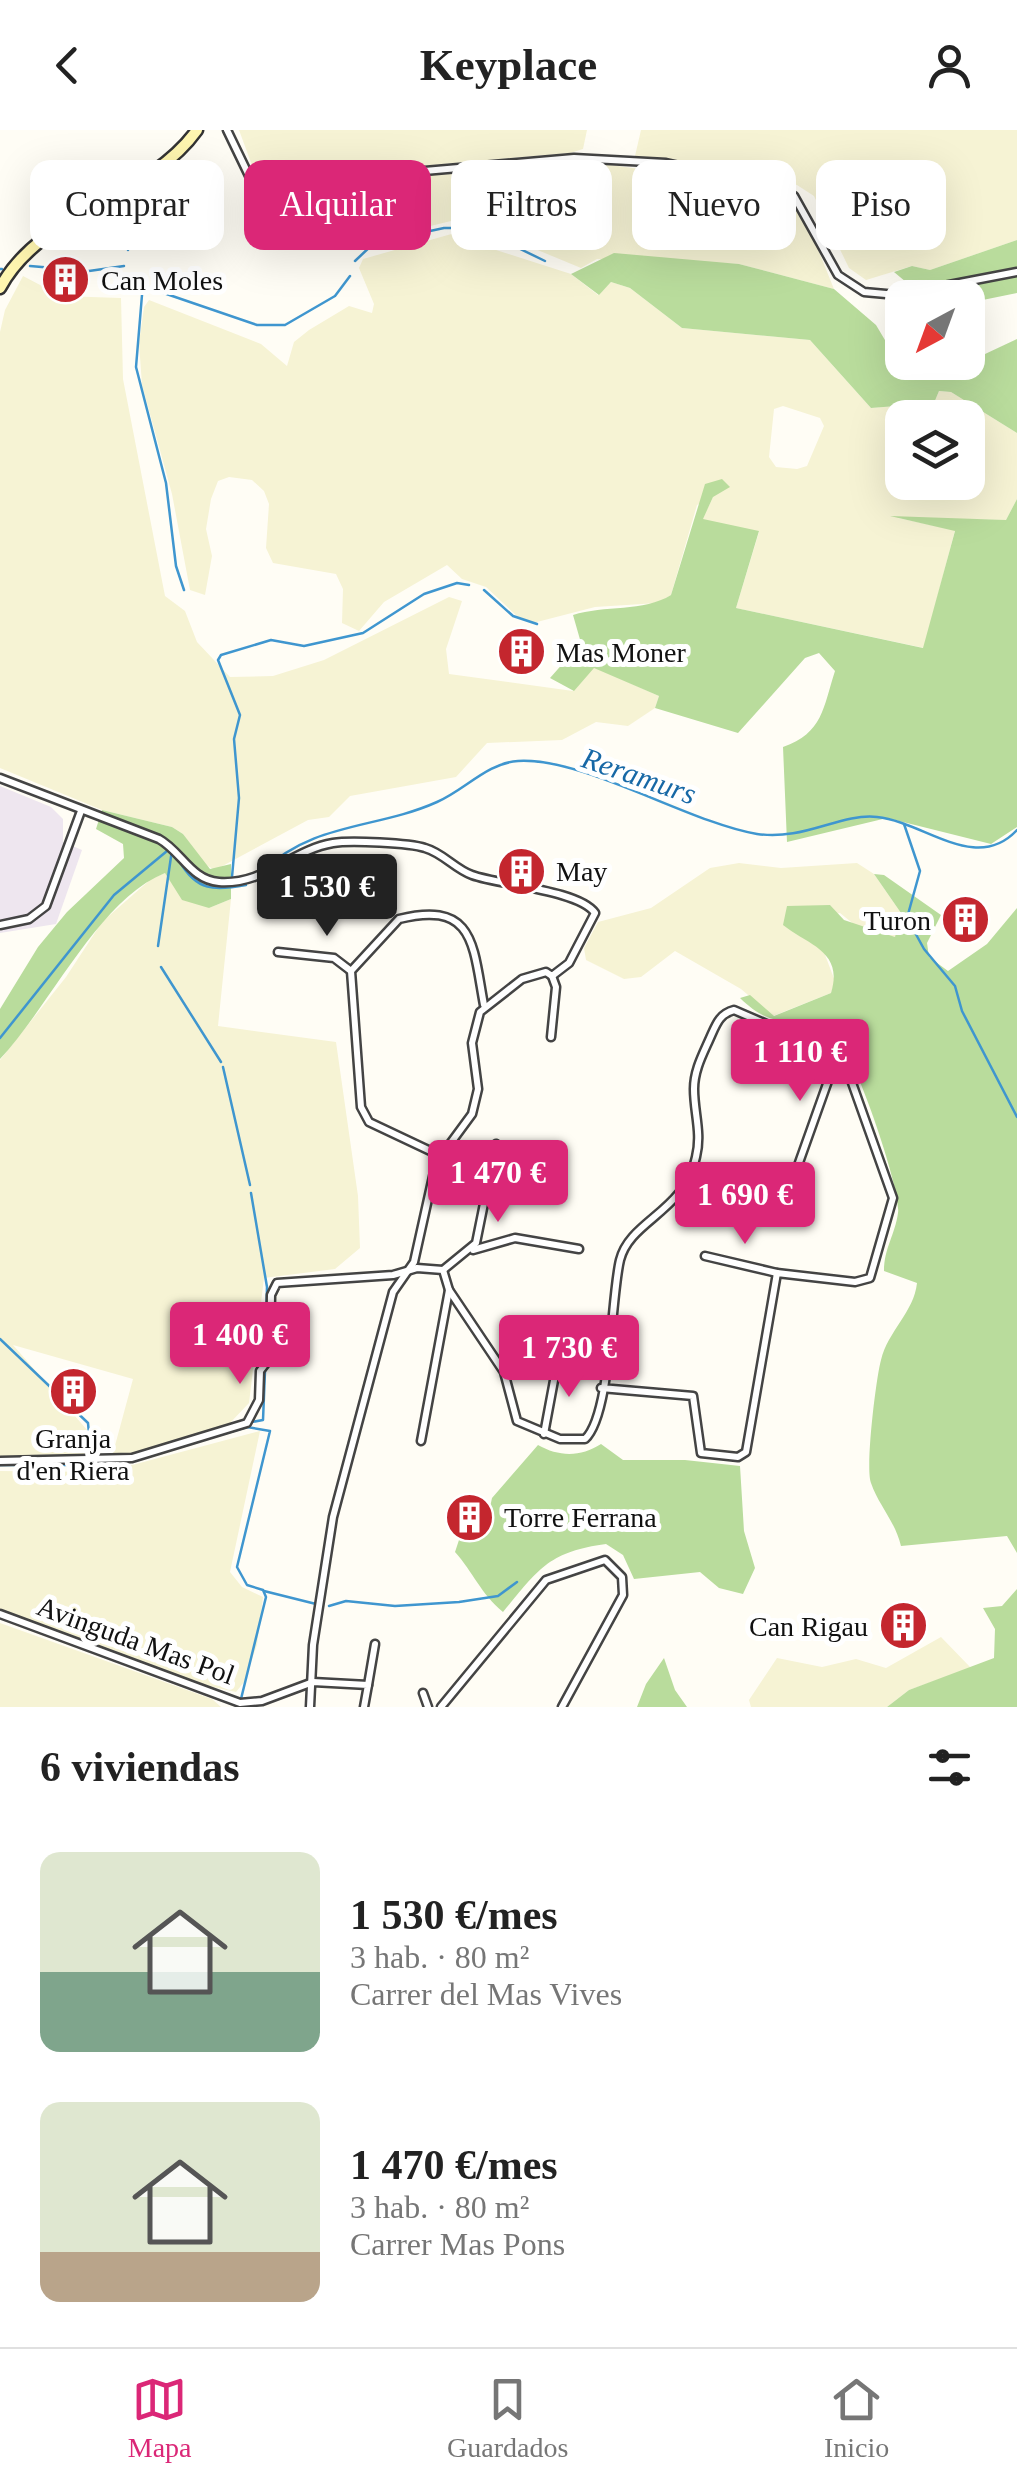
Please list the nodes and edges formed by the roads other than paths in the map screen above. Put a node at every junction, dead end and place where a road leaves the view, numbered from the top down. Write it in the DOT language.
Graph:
graph roads {
  1 [pos="197,130"];
  2 [pos="227,130"];
  3 [pos="1017,272"];
  4 [pos="1,285"];
  5 [pos="0,778"];
  6 [pos="80,811"];
  7 [pos="0,925"];
  8 [pos="278,952"];
  9 [pos="352,971"];
  10 [pos="552,976"];
  11 [pos="484,1005"];
  12 [pos="552,1037"];
  13 [pos="838,1052"];
  14 [pos="496,1144"];
  15 [pos="441,1156"];
  16 [pos="796,1171"];
  17 [pos="579,1248"];
  18 [pos="472,1250"];
  19 [pos="705,1256"];
  20 [pos="443,1270"];
  21 [pos="408,1272"];
  22 [pos="777,1273"];
  23 [pos="450,1290"];
  24 [pos="558,1360"];
  25 [pos="601,1388"];
  26 [pos="544,1434"];
  27 [pos="421,1441"];
  28 [pos="0,1461"];
  29 [pos="0,1614"];
  30 [pos="375,1644"];
  31 [pos="313,1682"];
  32 [pos="368,1685"];
  33 [pos="423,1693"];
  34 [pos="310,1707"];
  35 [pos="364,1707"];
  36 [pos="428,1707"];
  37 [pos="441,1707"];
  38 [pos="562,1707"];
  1 -- 4 [label="street"];
  2 -- 3 [label="street"];
  5 -- 6 [label="street"];
  6 -- 7 [label="street"];
  6 -- 10 [label="street"];
  8 -- 9 [label="street"];
  9 -- 11 [label="street"];
  9 -- 15 [label="street"];
  10 -- 11 [label="street"];
  10 -- 12 [label="street"];
  11 -- 15 [label="street"];
  13 -- 16 [label="street"];
  13 -- 22 [label="street"];
  13 -- 25 [label="street"];
  14 -- 18 [label="street"];
  15 -- 21 [label="street"];
  17 -- 18 [label="street"];
  18 -- 20 [label="street"];
  19 -- 22 [label="street"];
  20 -- 21 [label="street"];
  20 -- 23 [label="street"];
  21 -- 28 [label="street"];
  21 -- 31 [label="street"];
  22 -- 25 [label="street"];
  23 -- 26 [label="street"];
  23 -- 27 [label="street"];
  24 -- 26 [label="street"];
  25 -- 26 [label="street"];
  29 -- 31 [label="street, Avinguda Mas Pol"];
  30 -- 32 [label="street"];
  31 -- 32 [label="street"];
  31 -- 34 [label="street"];
  32 -- 35 [label="street"];
  33 -- 36 [label="street"];
  37 -- 38 [label="street"];
}
